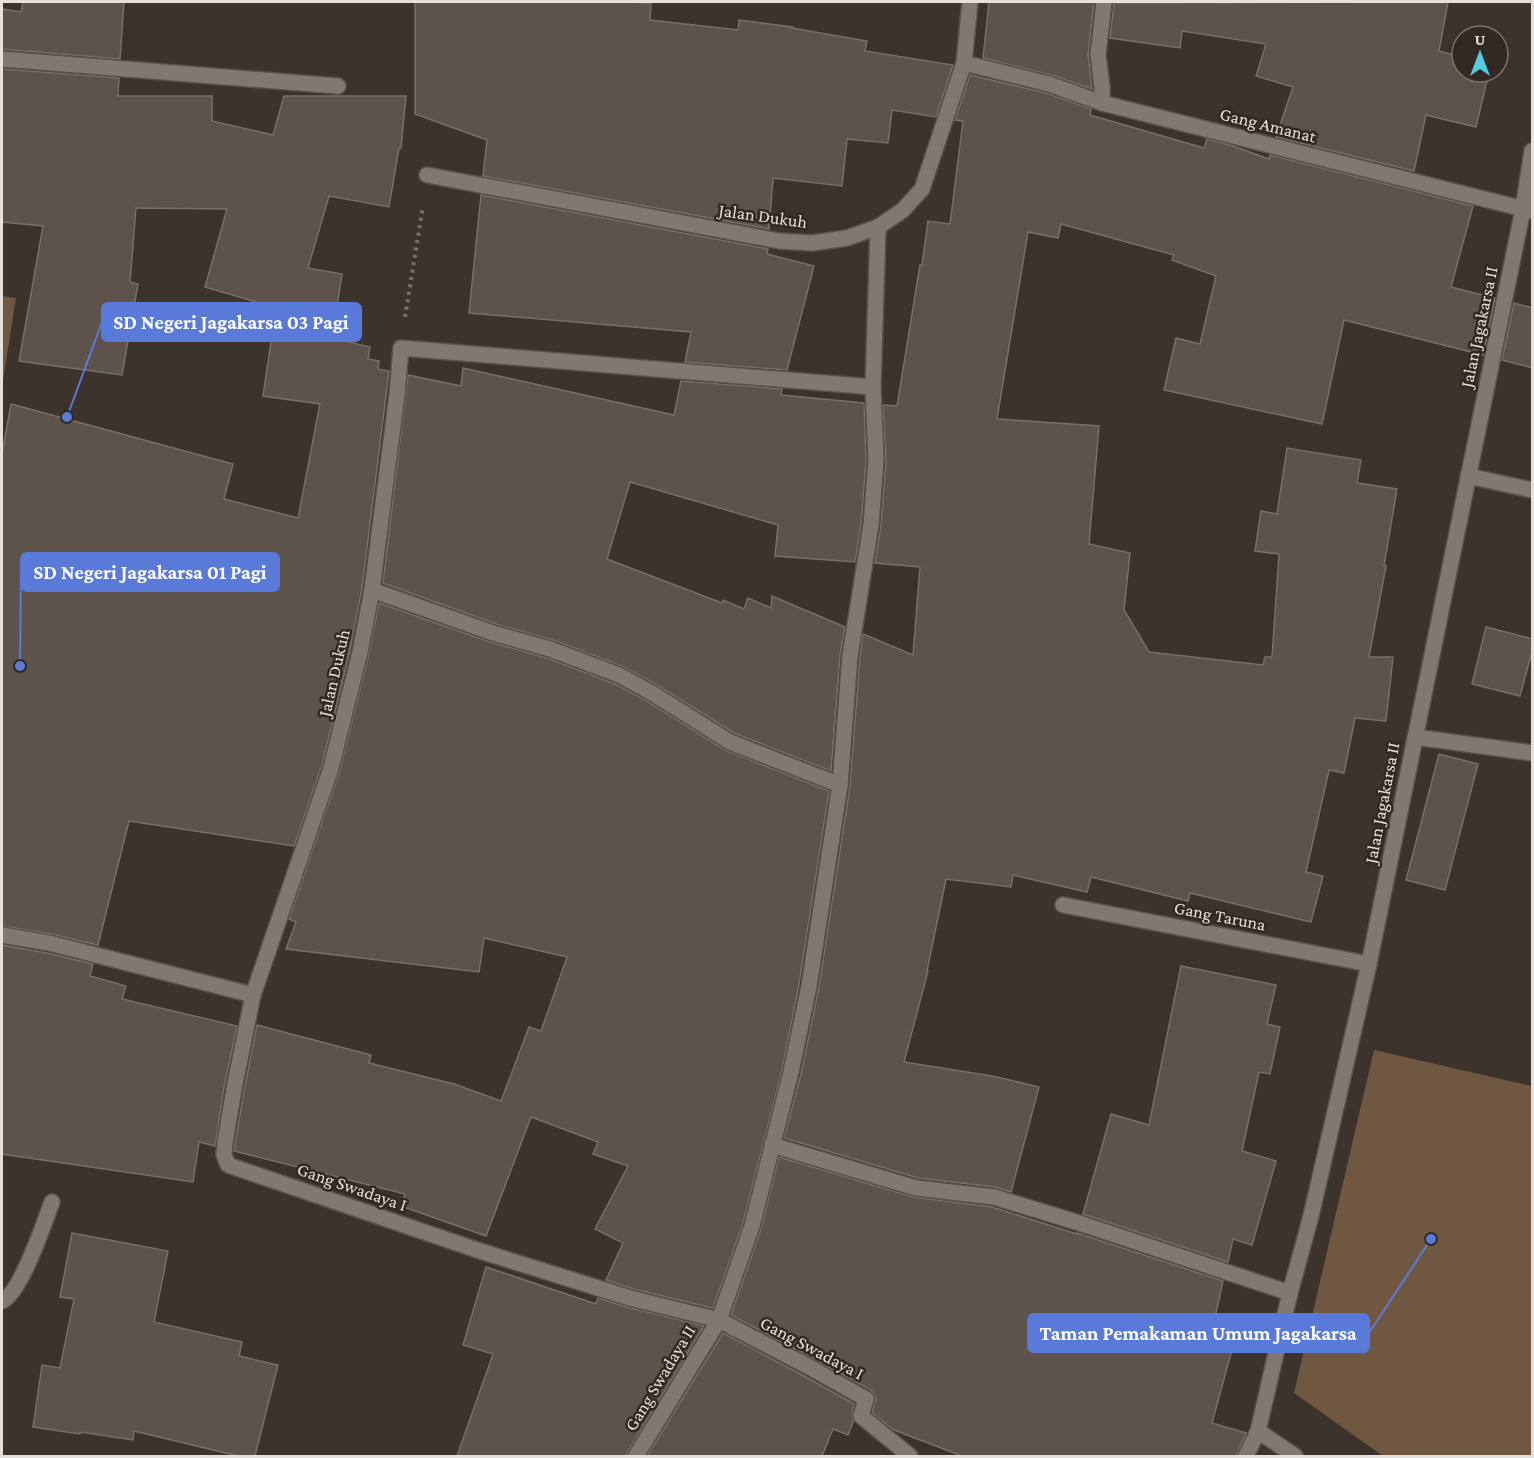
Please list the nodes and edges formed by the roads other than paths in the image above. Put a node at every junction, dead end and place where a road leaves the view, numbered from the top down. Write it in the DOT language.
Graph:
graph roads {
  1 [pos="970,2"];
  2 [pos="1104,2"];
  3 [pos="2,59"];
  4 [pos="964,63"];
  5 [pos="338,86"];
  6 [pos="1102,103"];
  7 [pos="1533,152"];
  8 [pos="427,175"];
  9 [pos="1528,210"];
  10 [pos="878,227"];
  11 [pos="873,387"];
  12 [pos="1468,476"];
  13 [pos="1533,490"];
  14 [pos="372,591"];
  15 [pos="1415,737"];
  16 [pos="1533,753"];
  17 [pos="840,785"];
  18 [pos="1063,905"];
  19 [pos="2,935"];
  20 [pos="1369,964"];
  21 [pos="253,995"];
  22 [pos="772,1145"];
  23 [pos="52,1202"];
  24 [pos="1290,1293"];
  25 [pos="2,1301"];
  26 [pos="719,1320"];
  27 [pos="1258,1431"];
  28 [pos="636,1456"];
  29 [pos="910,1456"];
  30 [pos="1246,1456"];
  31 [pos="1295,1456"];
  1 -- 4 [label="street, Jalan Dukuh"];
  2 -- 6 [label="street"];
  3 -- 5 [label="street"];
  4 -- 6 [label="street, Gang Amanat"];
  4 -- 10 [label="street, Jalan Dukuh"];
  6 -- 9 [label="street, Gang Amanat"];
  7 -- 9 [label="street, Jalan Jagakarsa II"];
  8 -- 10 [label="street, Jalan Dukuh"];
  9 -- 12 [label="street, Jalan Jagakarsa II"];
  10 -- 11 [label="street, Gang Swadaya II"];
  11 -- 14 [label="street, Jalan Dukuh"];
  11 -- 17 [label="street, Gang Swadaya II"];
  12 -- 13 [label="street"];
  12 -- 15 [label="street, Jalan Jagakarsa II"];
  14 -- 17 [label="street"];
  14 -- 21 [label="street, Jalan Dukuh"];
  15 -- 16 [label="street"];
  15 -- 20 [label="street, Jalan Jagakarsa II"];
  17 -- 22 [label="street, Gang Swadaya II"];
  18 -- 20 [label="street, Gang Taruna"];
  19 -- 21 [label="street"];
  20 -- 24 [label="street, Jalan Jagakarsa II"];
  21 -- 26 [label="street, Gang Swadaya I"];
  22 -- 24 [label="street"];
  22 -- 26 [label="street, Gang Swadaya II"];
  23 -- 25 [label="street"];
  24 -- 27 [label="street, Jalan Jagakarsa II"];
  26 -- 28 [label="street, Gang Swadaya II"];
  26 -- 29 [label="street, Gang Swadaya I"];
  27 -- 30 [label="street, Jalan Jagakarsa II"];
  27 -- 31 [label="street"];
}
